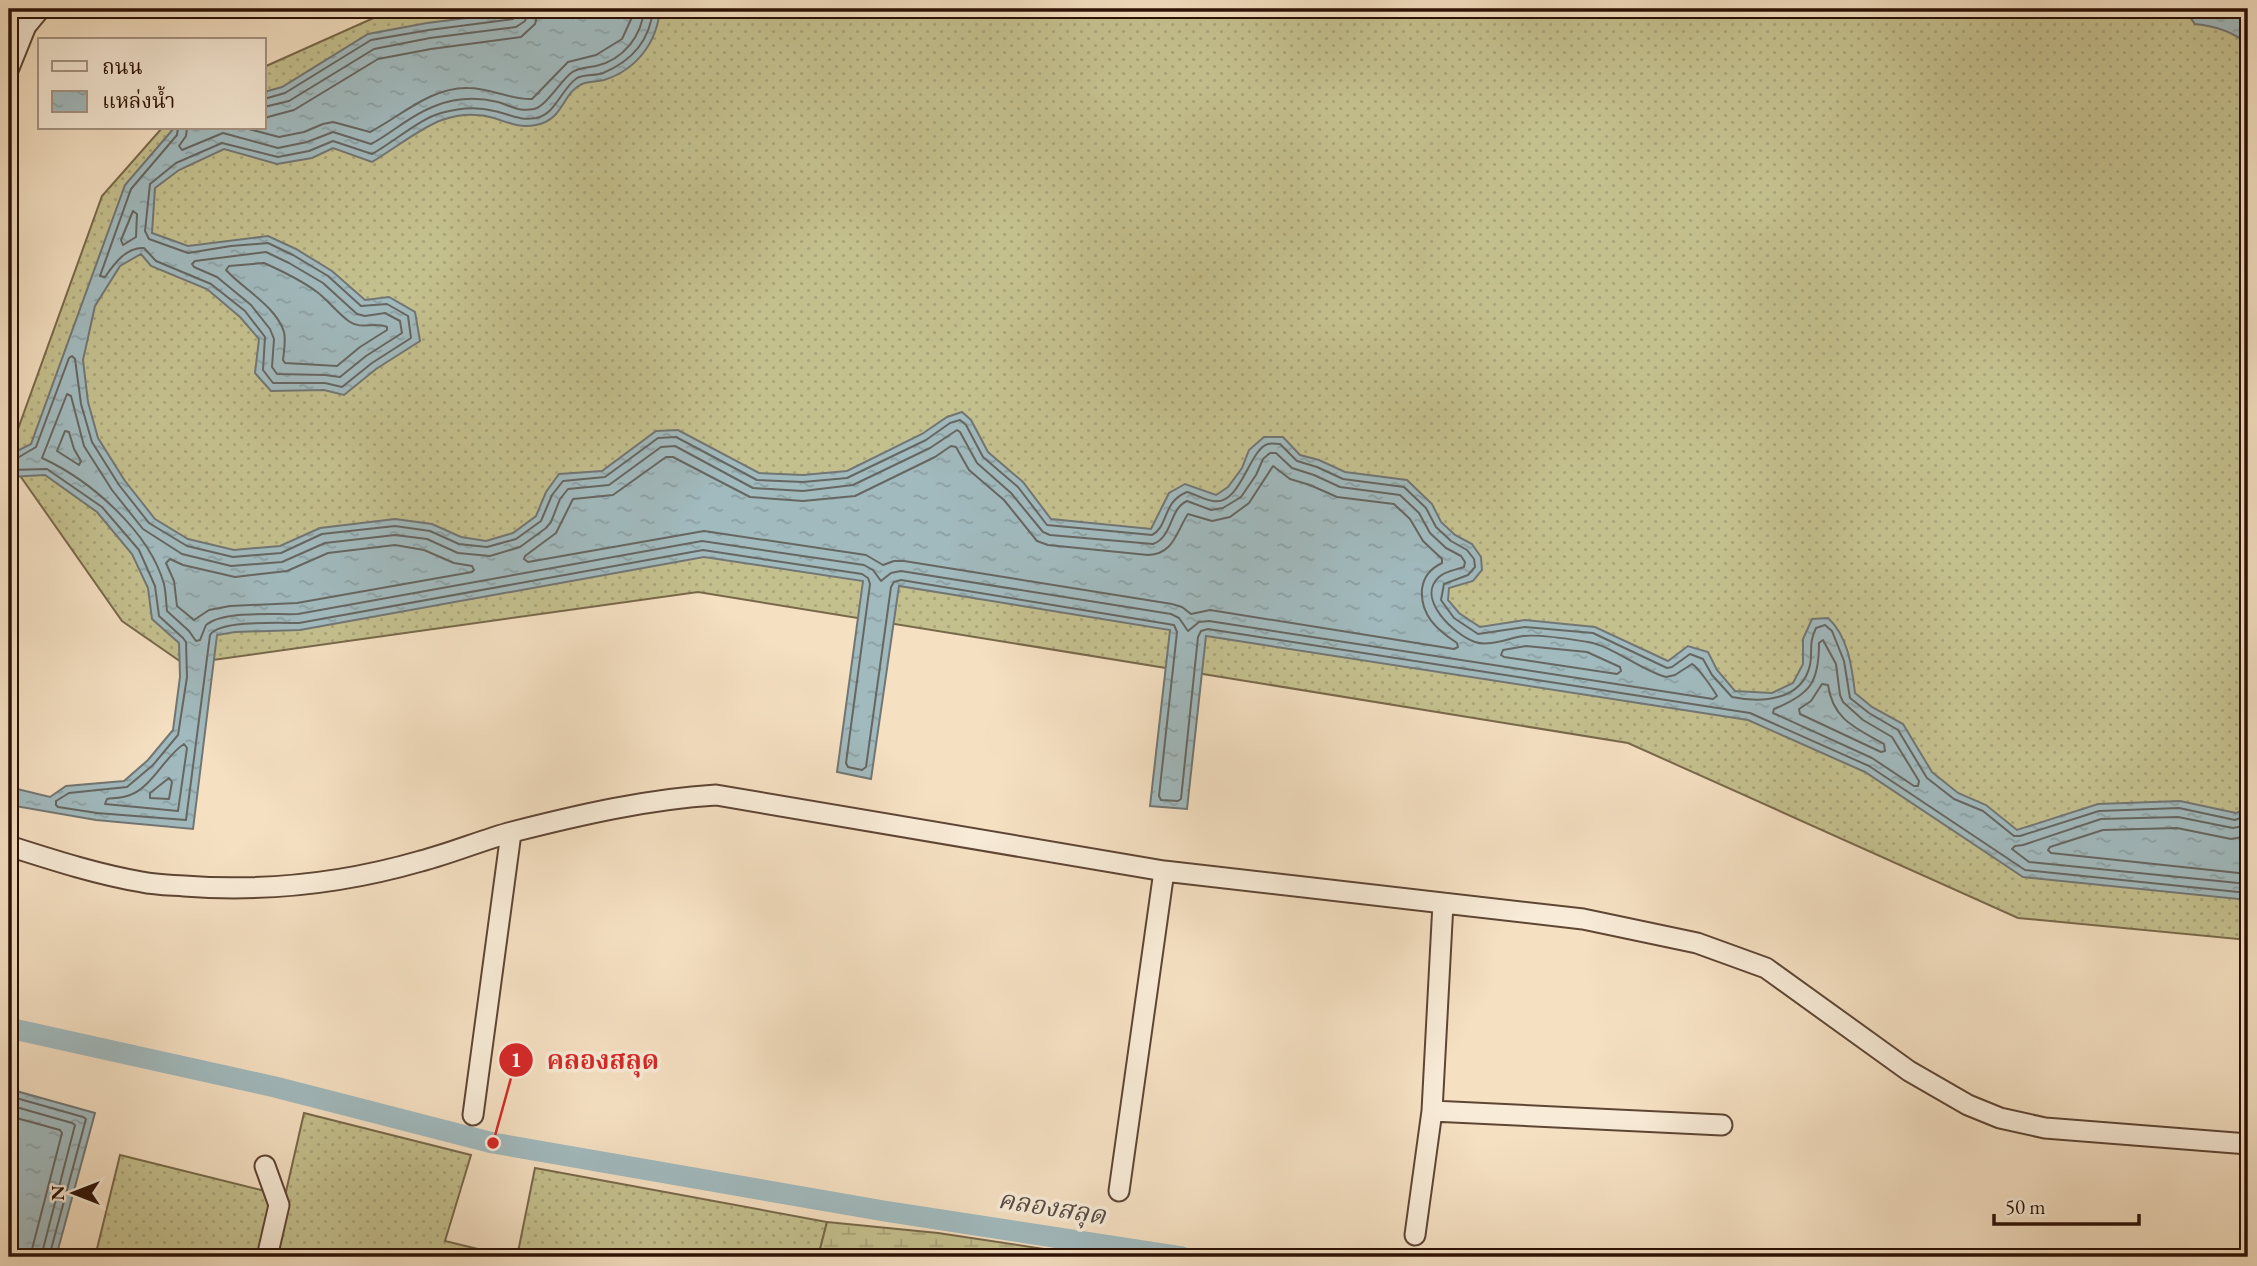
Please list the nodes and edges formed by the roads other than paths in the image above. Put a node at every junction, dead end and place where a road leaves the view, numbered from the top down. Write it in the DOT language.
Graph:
graph roads {
  1 [pos="40,9"];
  2 [pos="17,23"];
  3 [pos="9,68"];
  4 [pos="511,833"];
  5 [pos="9,846"];
  6 [pos="1164,871"];
  7 [pos="1443,903"];
  8 [pos="1432,1111"];
  9 [pos="473,1115"];
  10 [pos="1722,1125"];
  11 [pos="2248,1144"];
  12 [pos="265,1166"];
  13 [pos="1119,1191"];
  14 [pos="1415,1236"];
  15 [pos="267,1257"];
  1 -- 2 [label="street"];
  2 -- 3 [label="street"];
  4 -- 5 [label="street"];
  4 -- 6 [label="street"];
  4 -- 9 [label="street"];
  6 -- 7 [label="street"];
  6 -- 13 [label="street"];
  7 -- 8 [label="street"];
  7 -- 11 [label="street"];
  8 -- 10 [label="street"];
  8 -- 14 [label="street"];
  12 -- 15 [label="street"];
}
